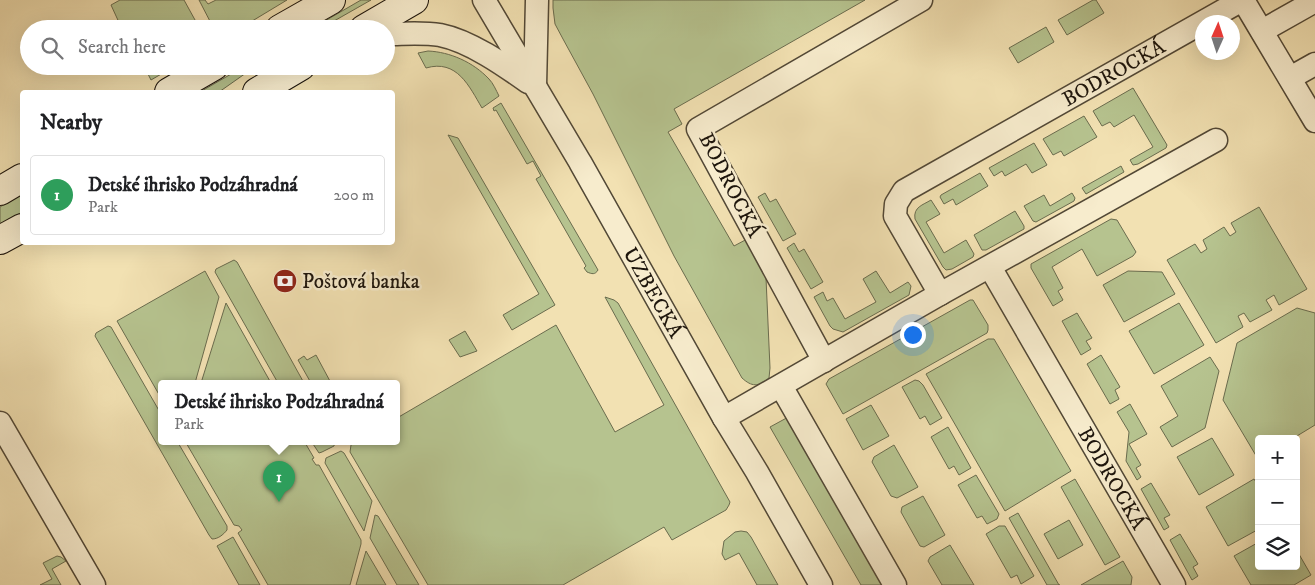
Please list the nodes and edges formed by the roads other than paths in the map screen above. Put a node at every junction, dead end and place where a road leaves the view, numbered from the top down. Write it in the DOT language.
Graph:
graph roads {
  1 [pos="331,0"];
  2 [pos="414,0"];
  3 [pos="484,0"];
  4 [pos="536,0"];
  5 [pos="921,0"];
  6 [pos="1243,0"];
  7 [pos="1315,1"];
  8 [pos="296,20"];
  9 [pos="380,20"];
  10 [pos="1262,31"];
  11 [pos="395,34"];
  12 [pos="1315,64"];
  13 [pos="199,75"];
  14 [pos="286,75"];
  15 [pos="1290,78"];
  16 [pos="535,87"];
  17 [pos="173,90"];
  18 [pos="260,90"];
  19 [pos="1315,121"];
  20 [pos="1216,140"];
  21 [pos="20,179"];
  22 [pos="0,191"];
  23 [pos="20,229"];
  24 [pos="0,240"];
  25 [pos="994,274"];
  26 [pos="940,294"];
  27 [pos="824,361"];
  28 [pos="781,386"];
  29 [pos="724,418"];
  30 [pos="0,422"];
  31 [pos="94,585"];
  32 [pos="821,585"];
  33 [pos="895,585"];
  34 [pos="1174,585"];
  1 -- 8 [label="main road"];
  2 -- 9 [label="main road"];
  3 -- 16 [label="street, UZBECKÁ"];
  4 -- 16 [label="street"];
  5 -- 27 [label="street, BODROCKÁ"];
  6 -- 10 [label="street"];
  6 -- 26 [label="street, BODROCKÁ"];
  7 -- 10 [label="street"];
  10 -- 15 [label="street"];
  11 -- 16 [label="street"];
  12 -- 15 [label="street"];
  13 -- 17 [label="main road"];
  14 -- 18 [label="main road"];
  15 -- 19 [label="street"];
  16 -- 29 [label="street, UZBECKÁ"];
  20 -- 25 [label="street"];
  21 -- 22 [label="main road"];
  23 -- 24 [label="main road"];
  25 -- 26 [label="street"];
  25 -- 34 [label="street, BODROCKÁ"];
  26 -- 27 [label="street"];
  27 -- 28 [label="street"];
  28 -- 29 [label="street"];
  28 -- 33 [label="street"];
  29 -- 32 [label="street, UZBECKÁ"];
  30 -- 31 [label="street"];
}
